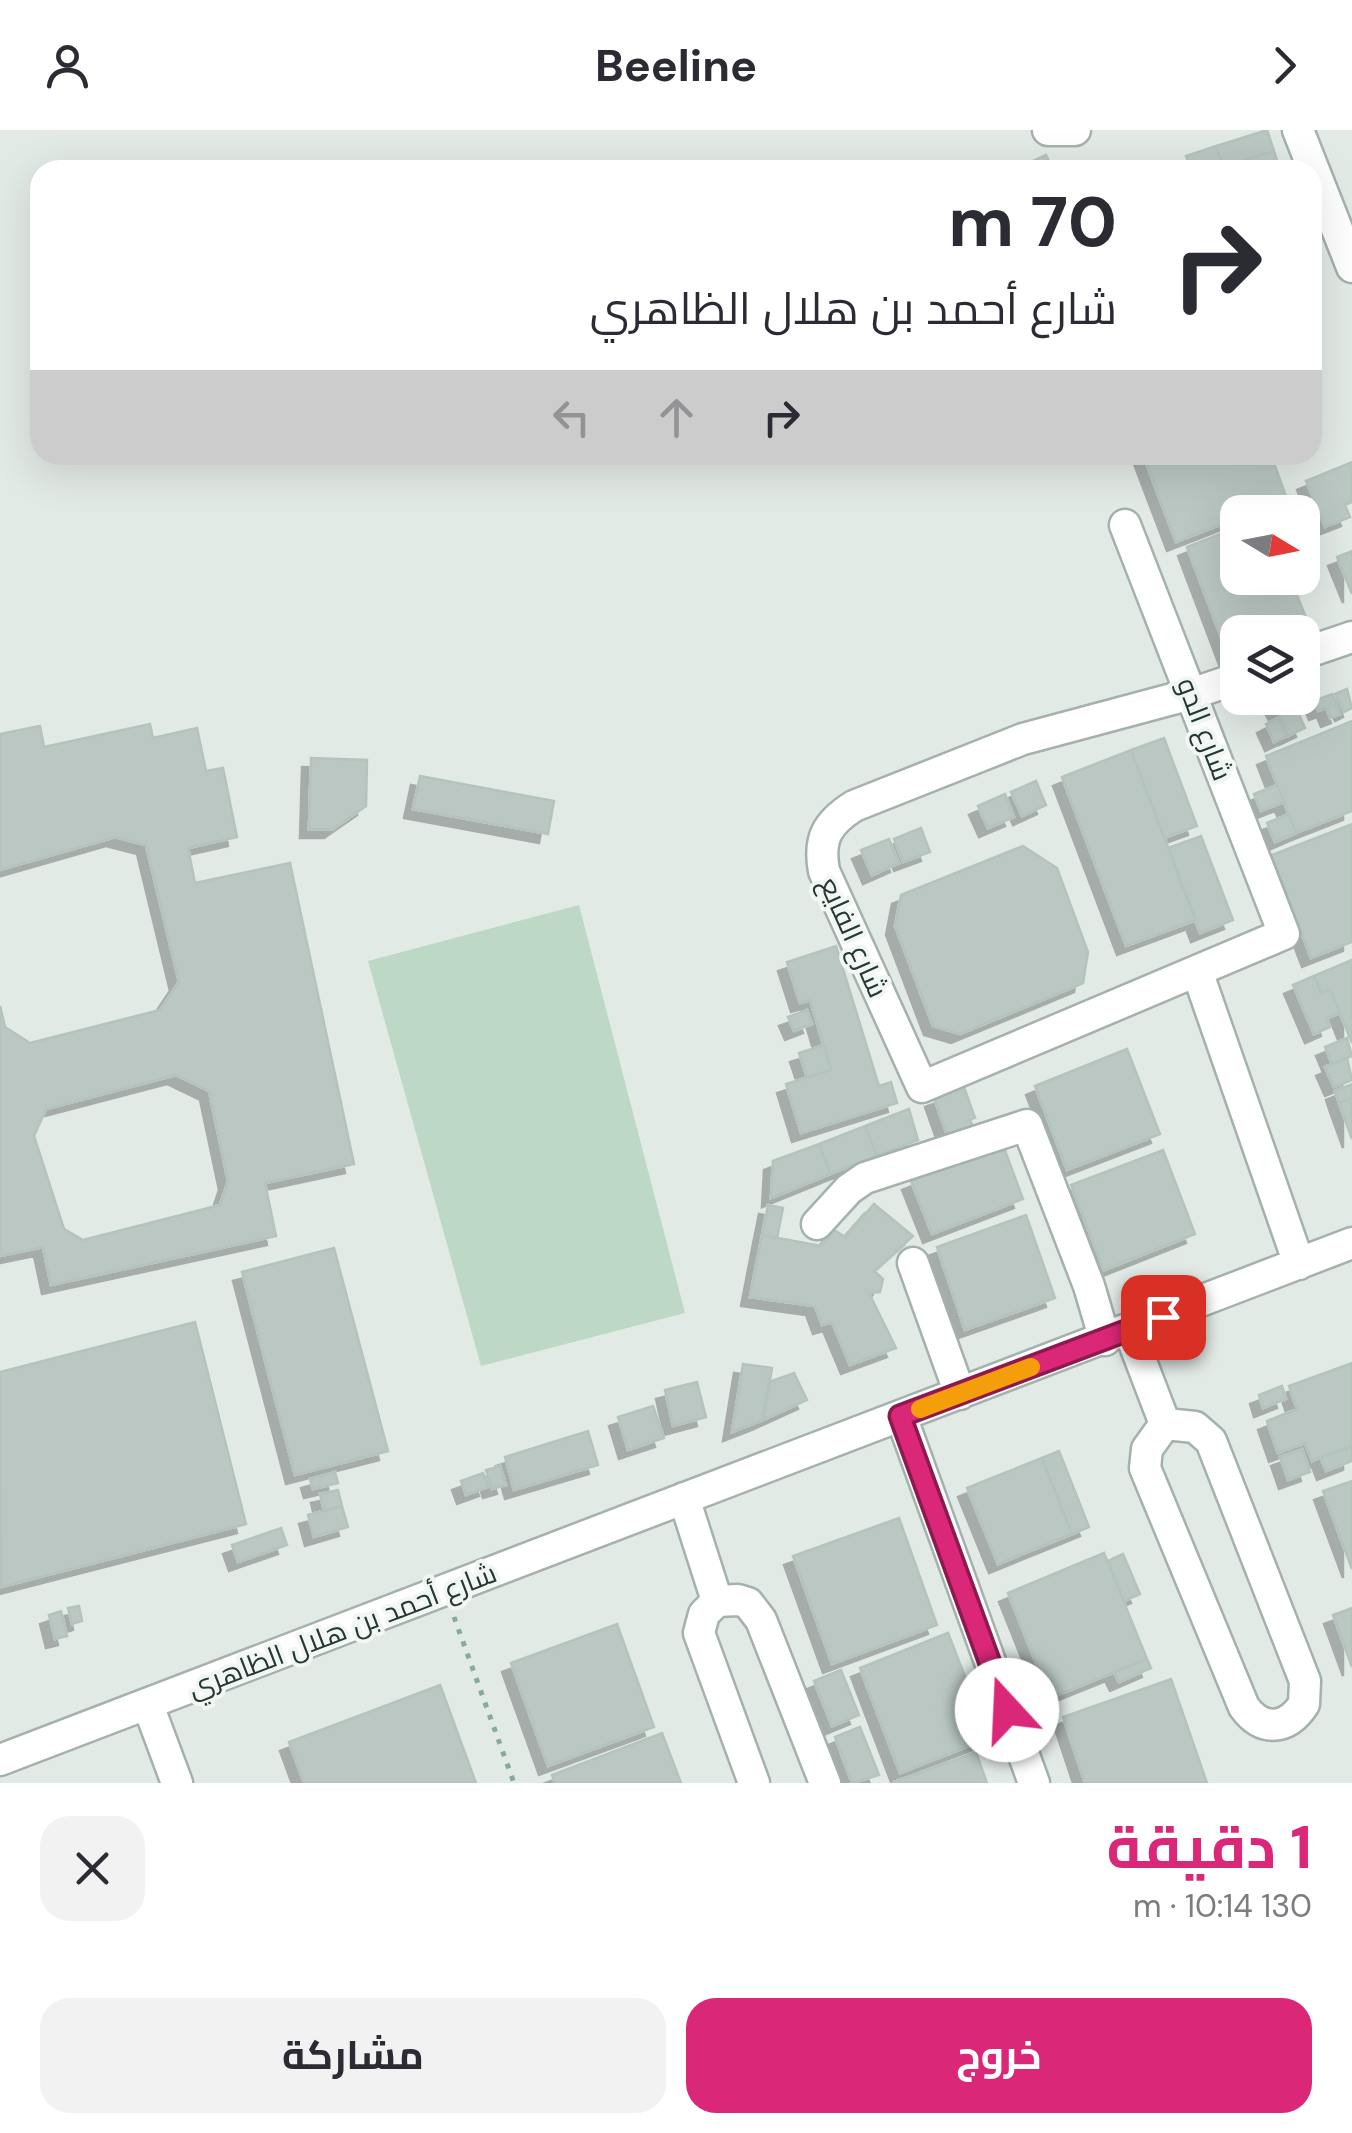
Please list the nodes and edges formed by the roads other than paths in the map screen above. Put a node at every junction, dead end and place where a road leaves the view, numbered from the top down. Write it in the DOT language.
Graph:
graph roads {
  1 [pos="1048,130"];
  2 [pos="1075,130"];
  3 [pos="1298,130"];
  4 [pos="1310,160"];
  5 [pos="1322,190"];
  6 [pos="1352,266"];
  7 [pos="1125,524"];
  8 [pos="1352,637"];
  9 [pos="1320,648"];
  10 [pos="1220,684"];
  11 [pos="1191,694"];
  12 [pos="1284,934"];
  13 [pos="1197,970"];
  14 [pos="817,1224"];
  15 [pos="1352,1243"];
  16 [pos="913,1263"];
  17 [pos="1300,1264"];
  18 [pos="1117,1335"];
  19 [pos="960,1394"];
  20 [pos="900,1416"];
  21 [pos="1165,1424"];
  22 [pos="684,1498"];
  23 [pos="717,1601"];
  24 [pos="148,1705"];
  25 [pos="0,1760"];
  26 [pos="177,1783"];
  27 [pos="754,1783"];
  28 [pos="825,1783"];
  29 [pos="1034,1783"];
  1 -- 2 [label="street"];
  3 -- 4 [label="street"];
  5 -- 6 [label="street"];
  7 -- 11 [label="street, شارع الدو"];
  8 -- 9 [label="street"];
  10 -- 11 [label="street, شارع الفايع"];
  11 -- 12 [label="street, شارع الدو"];
  11 -- 13 [label="street, شارع الفايع"];
  12 -- 13 [label="street, شارع الفايع"];
  13 -- 17 [label="street"];
  14 -- 18 [label="street"];
  15 -- 17 [label="street, شارع أحمد بن هلال الظاهري"];
  16 -- 19 [label="street"];
  17 -- 18 [label="street, شارع أحمد بن هلال الظاهري"];
  18 -- 19 [label="street, شارع أحمد بن هلال الظاهري"];
  18 -- 21 [label="street"];
  19 -- 20 [label="street, شارع أحمد بن هلال الظاهري"];
  20 -- 22 [label="street, شارع أحمد بن هلال الظاهري"];
  20 -- 29 [label="street"];
  21 -- 21 [label="street"];
  22 -- 23 [label="street"];
  22 -- 24 [label="street, شارع أحمد بن هلال الظاهري"];
  23 -- 27 [label="street"];
  23 -- 28 [label="street"];
  24 -- 25 [label="street, شارع أحمد بن هلال الظاهري"];
  24 -- 26 [label="street"];
}
